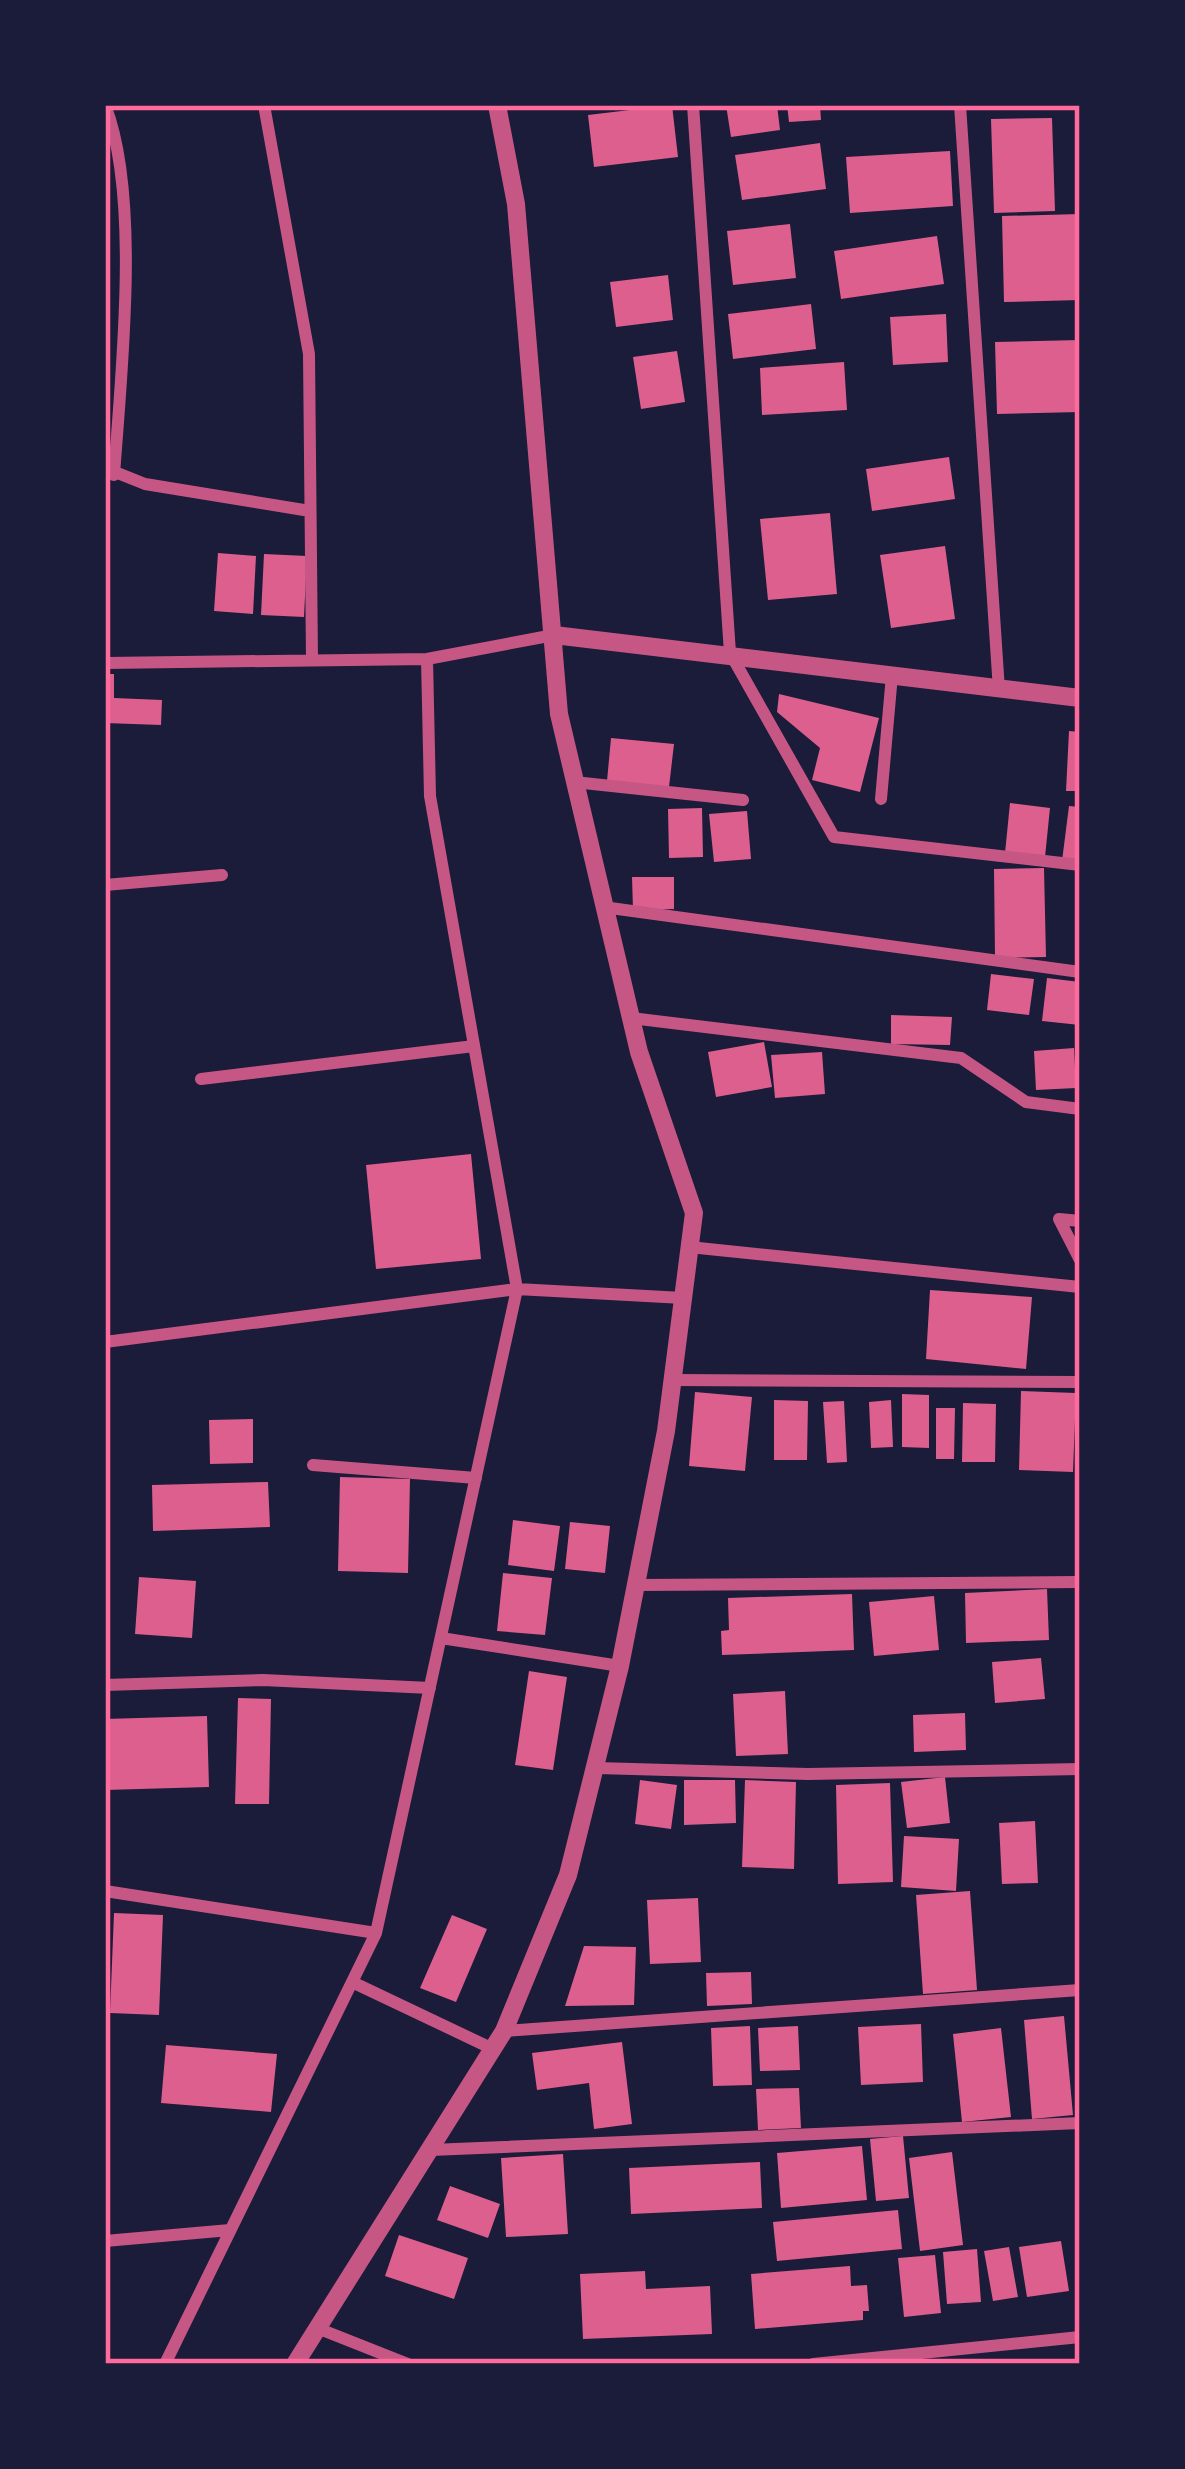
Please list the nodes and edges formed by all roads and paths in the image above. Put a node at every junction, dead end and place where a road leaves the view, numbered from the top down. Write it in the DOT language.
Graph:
graph roads {
  1 [pos="105,105"];
  2 [pos="263,105"];
  3 [pos="497,105"];
  4 [pos="693,105"];
  5 [pos="960,105"];
  6 [pos="110,471"];
  7 [pos="310,512"];
  8 [pos="554,635"];
  9 [pos="730,653"];
  10 [pos="427,659"];
  11 [pos="312,660"];
  12 [pos="105,663"];
  13 [pos="892,675"];
  14 [pos="999,689"];
  15 [pos="1080,698"];
  16 [pos="574,782"];
  17 [pos="881,799"];
  18 [pos="743,800"];
  19 [pos="1080,865"];
  20 [pos="222,875"];
  21 [pos="105,885"];
  22 [pos="602,906"];
  23 [pos="1080,972"];
  24 [pos="631,1018"];
  25 [pos="474,1046"];
  26 [pos="201,1078"];
  27 [pos="1080,1109"];
  28 [pos="1080,1221"];
  29 [pos="689,1247"];
  30 [pos="1080,1260"];
  31 [pos="1080,1287"];
  32 [pos="517,1289"];
  33 [pos="683,1298"];
  34 [pos="105,1342"];
  35 [pos="673,1380"];
  36 [pos="1080,1382"];
  37 [pos="313,1465"];
  38 [pos="476,1478"];
  39 [pos="1080,1582"];
  40 [pos="636,1585"];
  41 [pos="441,1638"];
  42 [pos="620,1666"];
  43 [pos="105,1685"];
  44 [pos="430,1688"];
  45 [pos="597,1768"];
  46 [pos="1080,1769"];
  47 [pos="105,1891"];
  48 [pos="376,1933"];
  49 [pos="352,1982"];
  50 [pos="1080,1990"];
  51 [pos="504,2031"];
  52 [pos="493,2049"];
  53 [pos="1080,2123"];
  54 [pos="431,2150"];
  55 [pos="230,2230"];
  56 [pos="105,2242"];
  57 [pos="317,2328"];
  58 [pos="1080,2337"];
  59 [pos="165,2364"];
  60 [pos="295,2364"];
  61 [pos="408,2364"];
  62 [pos="813,2364"];
  1 -- 6 [label="street"];
  2 -- 7 [label="street"];
  3 -- 8 [label="street"];
  4 -- 9 [label="street"];
  5 -- 14 [label="street"];
  6 -- 7 [label="street"];
  7 -- 11 [label="street"];
  8 -- 9 [label="street"];
  8 -- 10 [label="street"];
  8 -- 16 [label="street"];
  9 -- 13 [label="street"];
  9 -- 19 [label="street"];
  10 -- 11 [label="street"];
  10 -- 25 [label="street"];
  11 -- 12 [label="street"];
  13 -- 14 [label="street"];
  13 -- 17 [label="street"];
  14 -- 15 [label="street"];
  16 -- 18 [label="street"];
  16 -- 22 [label="street"];
  20 -- 21 [label="street"];
  22 -- 23 [label="street"];
  22 -- 24 [label="street"];
  24 -- 27 [label="street"];
  24 -- 29 [label="street"];
  25 -- 26 [label="street"];
  25 -- 32 [label="street"];
  28 -- 30 [label="street"];
  29 -- 31 [label="street"];
  29 -- 33 [label="street"];
  32 -- 33 [label="street"];
  32 -- 34 [label="street"];
  32 -- 38 [label="street"];
  33 -- 35 [label="street"];
  35 -- 36 [label="street"];
  35 -- 40 [label="street"];
  37 -- 38 [label="street"];
  38 -- 41 [label="street"];
  39 -- 40 [label="street"];
  40 -- 42 [label="street"];
  41 -- 42 [label="street"];
  41 -- 44 [label="street"];
  42 -- 45 [label="street"];
  43 -- 44 [label="street"];
  44 -- 48 [label="street"];
  45 -- 46 [label="street"];
  45 -- 51 [label="street"];
  47 -- 48 [label="street"];
  48 -- 49 [label="street"];
  49 -- 52 [label="street"];
  49 -- 55 [label="street"];
  50 -- 51 [label="street"];
  51 -- 52 [label="street"];
  52 -- 54 [label="street"];
  53 -- 54 [label="street"];
  54 -- 57 [label="street"];
  55 -- 56 [label="street"];
  55 -- 59 [label="street"];
  57 -- 60 [label="street"];
  57 -- 61 [label="street"];
  58 -- 62 [label="street"];
}
